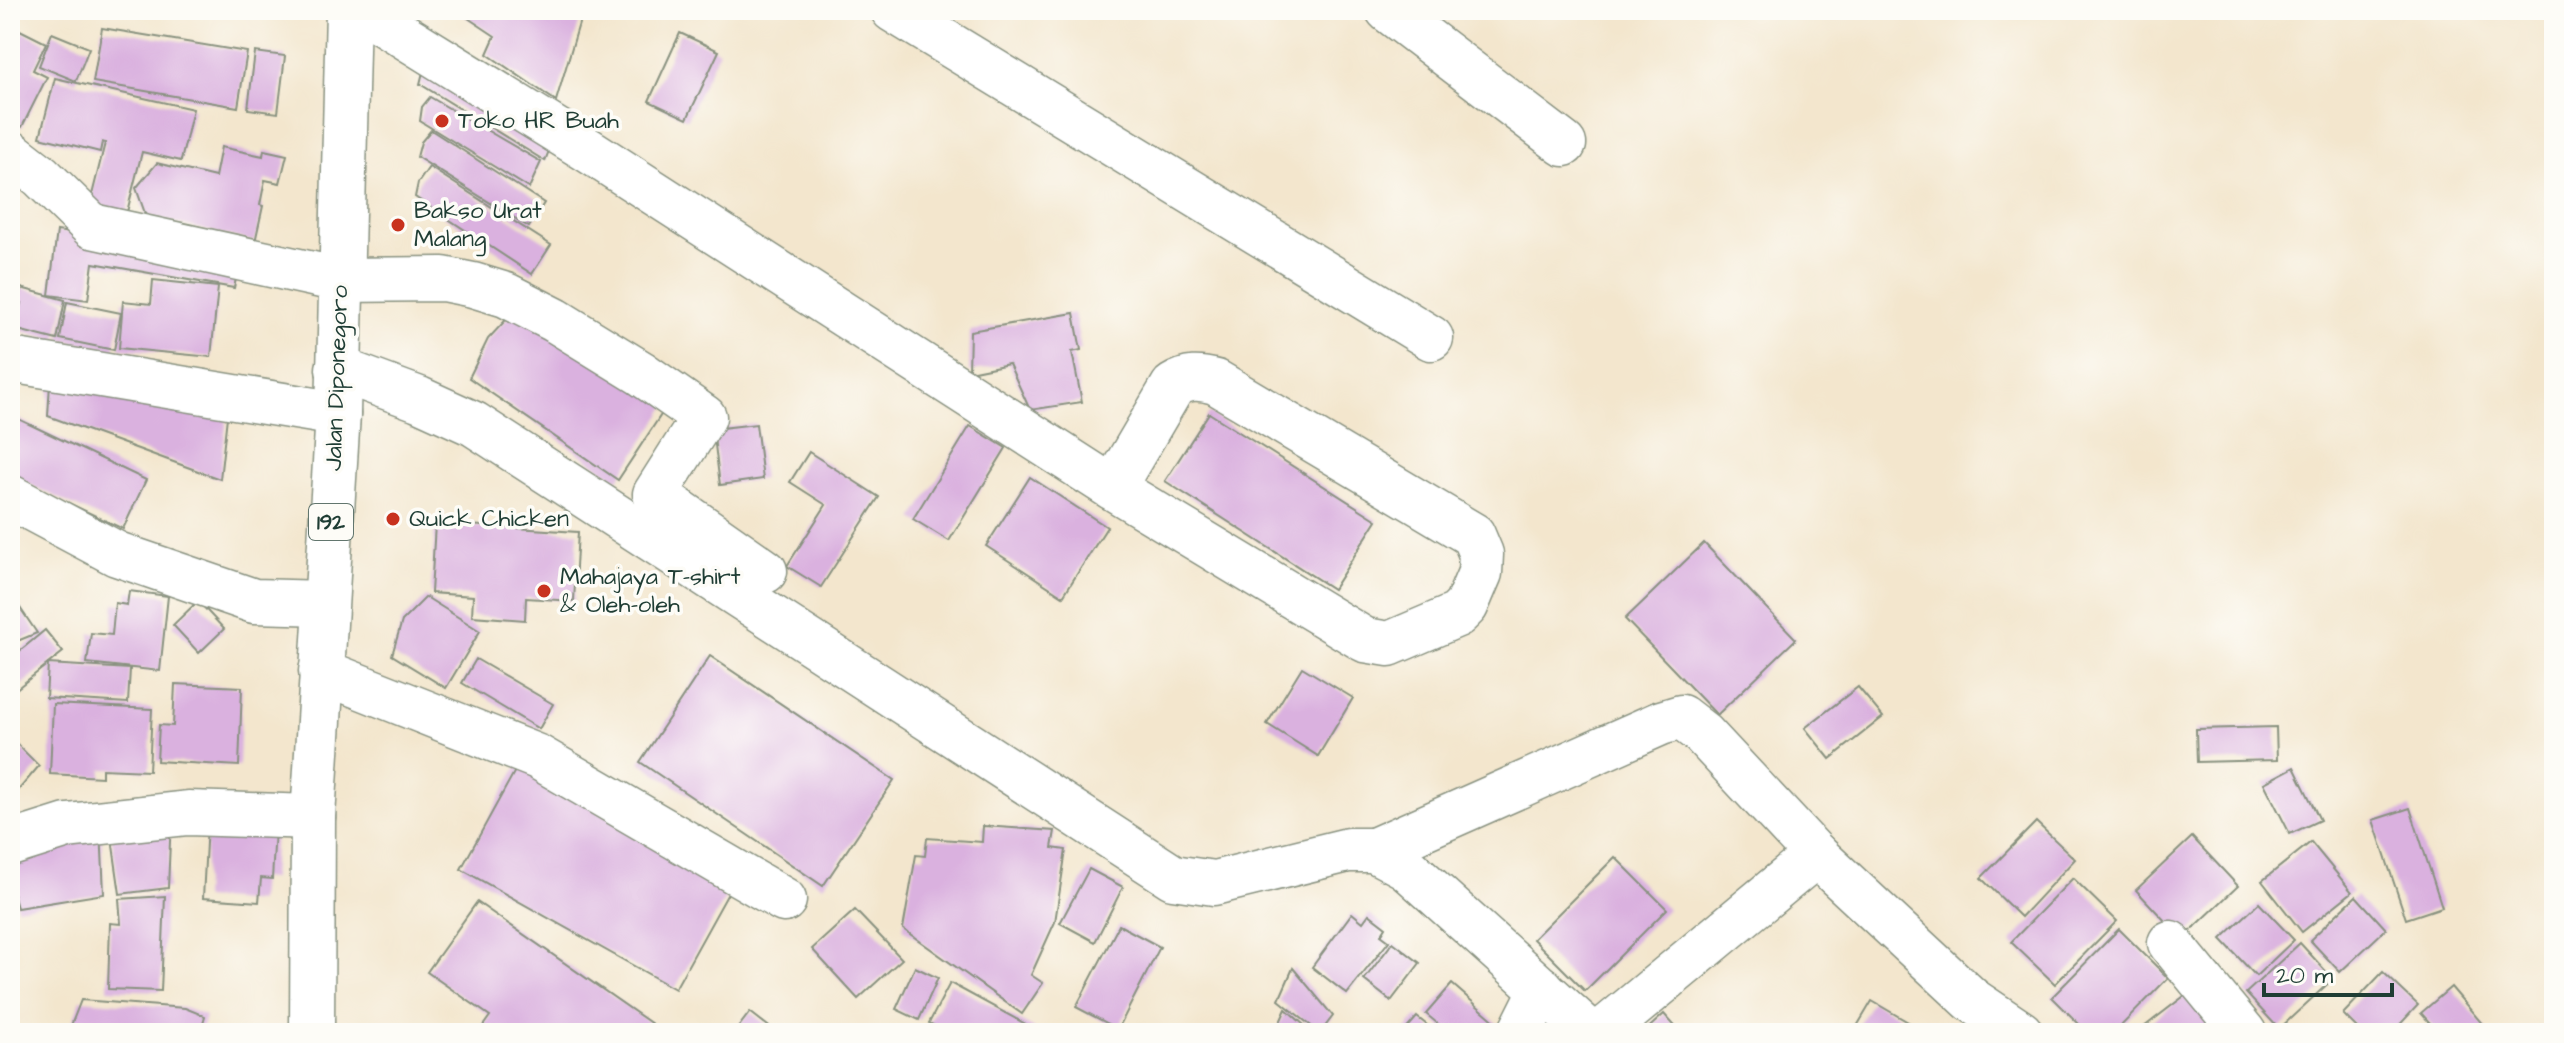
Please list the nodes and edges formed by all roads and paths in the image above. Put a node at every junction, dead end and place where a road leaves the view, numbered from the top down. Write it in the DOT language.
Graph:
graph roads {
  1 [pos="348,10"];
  2 [pos="362,10"];
  3 [pos="893,10"];
  4 [pos="1388,10"];
  5 [pos="1564,144"];
  6 [pos="10,152"];
  7 [pos="340,280"];
  8 [pos="1431,338"];
  9 [pos="10,360"];
  10 [pos="338,369"];
  11 [pos="338,414"];
  12 [pos="1113,488"];
  13 [pos="10,497"];
  14 [pos="765,571"];
  15 [pos="325,603"];
  16 [pos="321,671"];
  17 [pos="313,817"];
  18 [pos="10,844"];
  19 [pos="1374,850"];
  20 [pos="1816,855"];
  21 [pos="784,900"];
  22 [pos="2170,943"];
  23 [pos="1542,989"];
  24 [pos="312,1033"];
  25 [pos="1520,1033"];
  26 [pos="1590,1033"];
  27 [pos="1601,1033"];
  28 [pos="2021,1033"];
  29 [pos="2244,1033"];
  1 -- 7 [label="street, Jalan Diponegoro / 192"];
  2 -- 12 [label="street"];
  3 -- 8 [label="street"];
  4 -- 5 [label="street"];
  6 -- 7 [label="street"];
  7 -- 10 [label="street, Jalan Diponegoro / 192"];
  7 -- 14 [label="street"];
  9 -- 11 [label="street"];
  10 -- 11 [label="street, Jalan Diponegoro / 192"];
  10 -- 19 [label="street"];
  11 -- 15 [label="street, Jalan Diponegoro / 192"];
  12 -- 12 [label="street"];
  13 -- 15 [label="street"];
  15 -- 16 [label="street, Jalan Diponegoro / 192"];
  16 -- 17 [label="street, Jalan Diponegoro / 192"];
  16 -- 21 [label="street"];
  17 -- 18 [label="street"];
  17 -- 24 [label="street, Jalan Diponegoro / 192"];
  19 -- 20 [label="street"];
  19 -- 23 [label="street"];
  20 -- 27 [label="street"];
  20 -- 28 [label="street"];
  22 -- 29 [label="street"];
  23 -- 25 [label="street"];
  23 -- 26 [label="street"];
}
